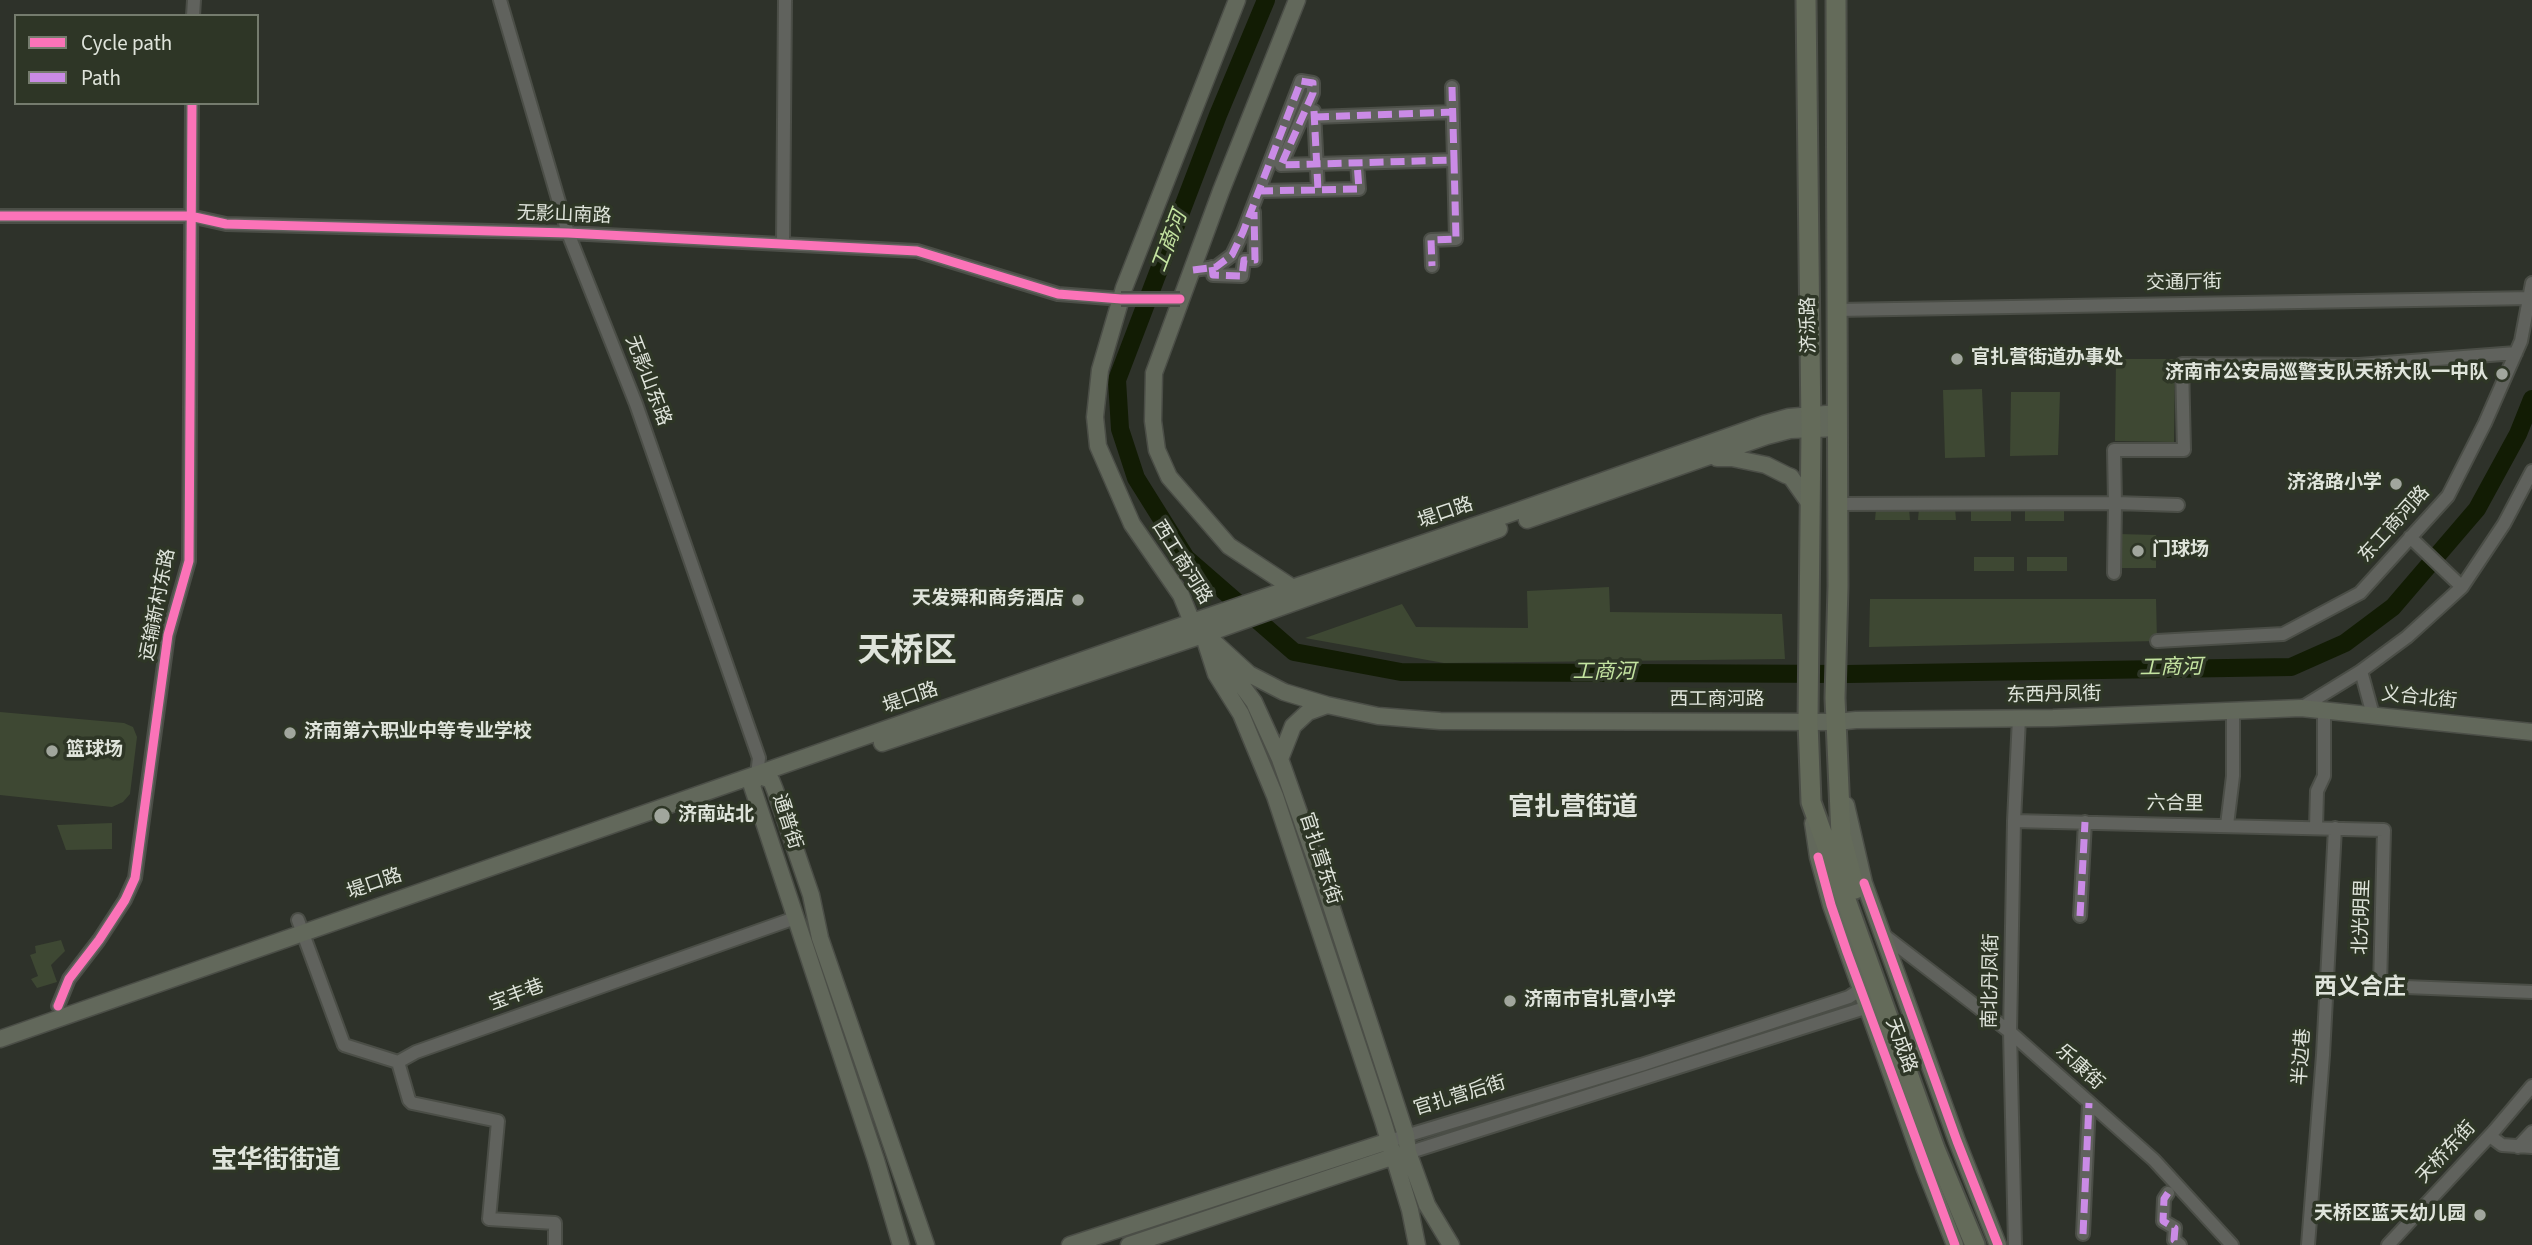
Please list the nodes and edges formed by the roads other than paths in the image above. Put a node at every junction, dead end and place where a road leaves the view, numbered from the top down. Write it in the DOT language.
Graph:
graph roads {
  1 [pos="500,0"];
  2 [pos="785,0"];
  3 [pos="1237,0"];
  4 [pos="1297,0"];
  5 [pos="1806,0"];
  6 [pos="1836,0"];
  7 [pos="1452,87"];
  8 [pos="192,105"];
  9 [pos="1452,112"];
  10 [pos="1315,117"];
  11 [pos="1454,160"];
  12 [pos="1357,163"];
  13 [pos="1316,164"];
  14 [pos="1275,166"];
  15 [pos="1318,190"];
  16 [pos="1259,191"];
  17 [pos="1254,205"];
  18 [pos="0,216"];
  19 [pos="190,216"];
  20 [pos="568,233"];
  21 [pos="783,243"];
  22 [pos="1432,265"];
  23 [pos="1212,267"];
  24 [pos="1193,270"];
  25 [pos="2532,283"];
  26 [pos="2531,298"];
  27 [pos="1121,299"];
  28 [pos="1180,299"];
  29 [pos="1837,310"];
  30 [pos="2516,353"];
  31 [pos="1838,420"];
  32 [pos="1811,421"];
  33 [pos="1700,459"];
  34 [pos="2532,471"];
  35 [pos="2115,503"];
  36 [pos="1810,504"];
  37 [pos="1838,504"];
  38 [pos="2178,505"];
  39 [pos="2410,537"];
  40 [pos="2114,573"];
  41 [pos="2462,587"];
  42 [pos="1300,593"];
  43 [pos="1191,618"];
  44 [pos="1217,622"];
  45 [pos="1207,639"];
  46 [pos="2157,641"];
  47 [pos="2361,671"];
  48 [pos="1327,705"];
  49 [pos="2301,708"];
  50 [pos="2324,709"];
  51 [pos="2233,711"];
  52 [pos="2373,715"];
  53 [pos="2019,718"];
  54 [pos="1808,722"];
  55 [pos="1836,722"];
  56 [pos="2532,732"];
  57 [pos="1837,752"];
  58 [pos="1280,759"];
  59 [pos="760,780"];
  60 [pos="1811,802"];
  61 [pos="2014,821"];
  62 [pos="2085,822"];
  63 [pos="2227,825"];
  64 [pos="2316,828"];
  65 [pos="2335,828"];
  66 [pos="2080,916"];
  67 [pos="795,918"];
  68 [pos="1885,936"];
  69 [pos="304,937"];
  70 [pos="1861,989"];
  71 [pos="2532,992"];
  72 [pos="58,1006"];
  73 [pos="1868,1007"];
  74 [pos="2010,1032"];
  75 [pos="0,1039"];
  76 [pos="0,1049"];
  77 [pos="397,1062"];
  78 [pos="2532,1086"];
  79 [pos="2089,1103"];
  80 [pos="2532,1132"];
  81 [pos="1406,1135"];
  82 [pos="2490,1136"];
  83 [pos="2518,1147"];
  84 [pos="2532,1147"];
  85 [pos="1396,1150"];
  86 [pos="2168,1192"];
  87 [pos="1427,1205"];
  88 [pos="2083,1234"];
  89 [pos="555,1245"];
  90 [pos="901,1245"];
  91 [pos="926,1245"];
  92 [pos="1070,1245"];
  93 [pos="1129,1245"];
  94 [pos="1417,1245"];
  95 [pos="1442,1245"];
  96 [pos="1451,1245"];
  97 [pos="1955,1245"];
  98 [pos="1975,1245"];
  99 [pos="1986,1245"];
  100 [pos="1998,1245"];
  101 [pos="2015,1245"];
  102 [pos="2180,1245"];
  103 [pos="2232,1245"];
  104 [pos="2308,1245"];
  105 [pos="2388,1245"];
  1 -- 20 [label="street, 无影山东路"];
  2 -- 21 [label="street"];
  3 -- 27 [label="main road, 西工商河路"];
  4 -- 24 [label="main road, 西工商河路"];
  5 -- 32 [label="highway, 济泺路"];
  6 -- 29 [label="highway, 济泺路"];
  7 -- 9 [label="street"];
  8 -- 19 [label="street, 运输新村东路"];
  9 -- 10 [label="street"];
  9 -- 11 [label="street"];
  10 -- 13 [label="street"];
  10 -- 14 [label="street"];
  11 -- 12 [label="street"];
  11 -- 22 [label="street"];
  12 -- 13 [label="street"];
  12 -- 15 [label="street"];
  13 -- 14 [label="street"];
  13 -- 15 [label="street"];
  14 -- 16 [label="street"];
  15 -- 16 [label="street"];
  16 -- 17 [label="street"];
  17 -- 23 [label="street"];
  17 -- 23 [label="street"];
  18 -- 19 [label="street, 无影山南路"];
  19 -- 20 [label="street, 无影山南路"];
  19 -- 72 [label="street, 运输新村东路"];
  20 -- 21 [label="street, 无影山南路"];
  20 -- 59 [label="street, 无影山东路"];
  21 -- 27 [label="street, 无影山南路"];
  23 -- 24 [label="street"];
  24 -- 28 [label="main road, 西工商河路"];
  25 -- 26 [label="street, 东工商河路"];
  26 -- 29 [label="street, 交通厅街"];
  26 -- 30 [label="street, 东工商河路"];
  27 -- 28 [label="street, 无影山南路, bridge"];
  27 -- 43 [label="main road, 西工商河路"];
  28 -- 42 [label="main road, 西工商河路"];
  29 -- 31 [label="highway, 济泺路"];
  30 -- 35 [label="street"];
  30 -- 39 [label="street, 东工商河路"];
  31 -- 32 [label="main road, 堤口路"];
  31 -- 37 [label="highway, 济泺路"];
  32 -- 33 [label="main road, 堤口路"];
  32 -- 36 [label="highway, 济泺路"];
  32 -- 42 [label="main road, 堤口路"];
  33 -- 36 [label="main road"];
  33 -- 42 [label="main road, 堤口路"];
  34 -- 41 [label="street"];
  35 -- 37 [label="street"];
  35 -- 38 [label="street"];
  35 -- 40 [label="street"];
  36 -- 54 [label="highway, 济泺路"];
  37 -- 55 [label="highway, 济泺路"];
  39 -- 41 [label="street"];
  39 -- 46 [label="street, 东工商河路"];
  41 -- 47 [label="street"];
  42 -- 44 [label="main road, 堤口路"];
  43 -- 44 [label="main road, 堤口路"];
  43 -- 45 [label="main road, 西工商河路"];
  43 -- 59 [label="main road, 堤口路"];
  44 -- 45 [label="main road, 堤口路"];
  45 -- 48 [label="main road, 西工商河路"];
  45 -- 58 [label="main road, 官扎营东街"];
  45 -- 59 [label="main road, 堤口路"];
  45 -- 85 [label="main road, 官扎营东街"];
  47 -- 49 [label="street"];
  47 -- 52 [label="street"];
  48 -- 54 [label="main road, 西工商河路"];
  48 -- 58 [label="main road"];
  49 -- 50 [label="main road, 义合北街"];
  49 -- 51 [label="main road, 东西丹凤街"];
  50 -- 52 [label="main road, 义合北街"];
  50 -- 64 [label="street"];
  51 -- 53 [label="main road, 东西丹凤街"];
  51 -- 63 [label="street"];
  52 -- 56 [label="main road, 义合北街"];
  53 -- 55 [label="main road, 东西丹凤街"];
  53 -- 61 [label="street, 南北丹凤街"];
  54 -- 55 [label="main road, 东西丹凤街"];
  54 -- 60 [label="highway, 天成路"];
  55 -- 57 [label="highway, 天成路"];
  57 -- 68 [label="main road, 天成路"];
  57 -- 99 [label="highway, 天成路"];
  58 -- 81 [label="main road, 官扎营东街"];
  59 -- 67 [label="main road, 通普街"];
  59 -- 69 [label="main road, 堤口路"];
  59 -- 91 [label="main road, 通普街"];
  60 -- 70 [label="main road, 天成路"];
  60 -- 98 [label="highway, 天成路"];
  61 -- 62 [label="street, 六合里"];
  61 -- 74 [label="street, 南北丹凤街"];
  62 -- 63 [label="street, 六合里"];
  62 -- 66 [label="street"];
  63 -- 64 [label="street, 六合里"];
  64 -- 65 [label="street, 六合里"];
  65 -- 71 [label="street, 北光明里"];
  65 -- 104 [label="street, 半边巷"];
  67 -- 77 [label="street, 宝丰巷"];
  67 -- 90 [label="main road, 通普街"];
  68 -- 74 [label="street, 乐康街"];
  68 -- 100 [label="main road, 天成路"];
  69 -- 75 [label="main road, 堤口路"];
  69 -- 76 [label="main road, 堤口路"];
  69 -- 77 [label="street"];
  70 -- 73 [label="main road, 天成路"];
  70 -- 81 [label="street, 官扎营后街"];
  73 -- 85 [label="street, 官扎营后街"];
  73 -- 97 [label="main road, 天成路"];
  74 -- 79 [label="street, 乐康街"];
  74 -- 101 [label="street, 南北丹凤街"];
  77 -- 89 [label="street"];
  78 -- 82 [label="street, 天桥东街"];
  79 -- 88 [label="street"];
  79 -- 103 [label="street, 乐康街"];
  80 -- 83 [label="street"];
  81 -- 85 [label="main road, 官扎营东街"];
  82 -- 83 [label="street"];
  82 -- 105 [label="street, 天桥东街"];
  83 -- 84 [label="street"];
  85 -- 87 [label="main road, 官扎营东街"];
  85 -- 92 [label="main road, 官扎营后街"];
  85 -- 93 [label="main road, 官扎营后街"];
  85 -- 94 [label="main road, 官扎营东街"];
  86 -- 102 [label="street"];
  87 -- 95 [label="main road"];
  87 -- 96 [label="main road, 官扎营东街"];
}
